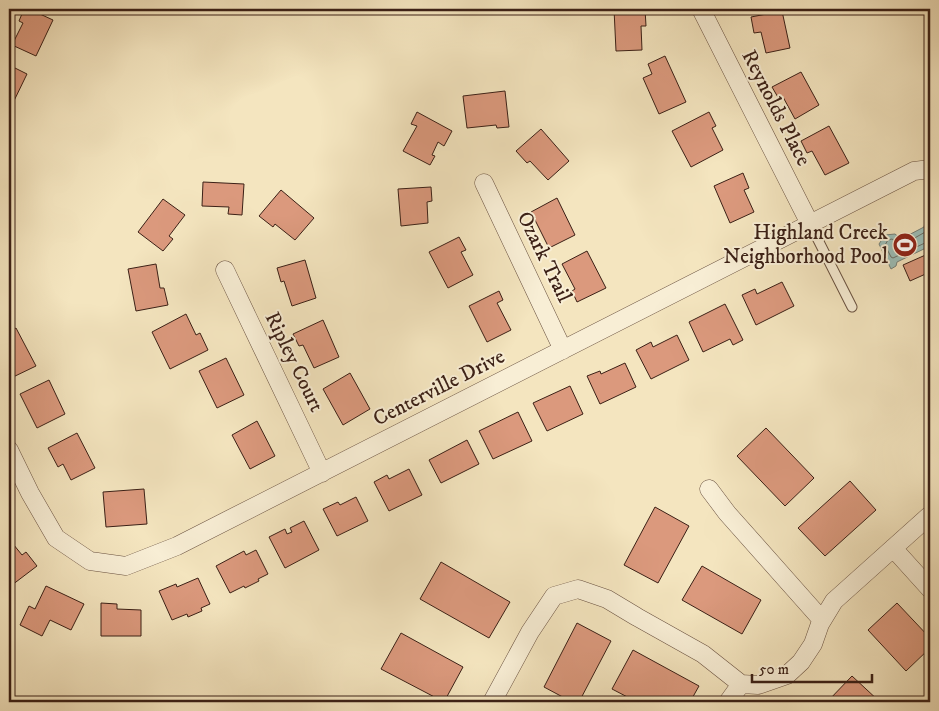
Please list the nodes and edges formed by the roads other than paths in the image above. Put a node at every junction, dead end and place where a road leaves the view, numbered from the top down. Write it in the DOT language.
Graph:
graph roads {
  1 [pos="702,11"];
  2 [pos="930,169"];
  3 [pos="484,183"];
  4 [pos="810,224"];
  5 [pos="225,270"];
  6 [pos="852,307"];
  7 [pos="563,350"];
  8 [pos="9,450"];
  9 [pos="322,473"];
  10 [pos="709,489"];
  11 [pos="930,515"];
  12 [pos="893,548"];
  13 [pos="930,589"];
  14 [pos="822,620"];
  15 [pos="741,684"];
  16 [pos="492,702"];
  17 [pos="728,702"];
  1 -- 4 [label="street, Reynolds Place"];
  2 -- 4 [label="street, Centerville Drive"];
  3 -- 7 [label="street, Ozark Trail"];
  4 -- 6 [label="lane"];
  4 -- 7 [label="street, Centerville Drive"];
  5 -- 9 [label="street, Ripley Court"];
  7 -- 9 [label="street, Centerville Drive"];
  8 -- 9 [label="street, Centerville Drive"];
  10 -- 14 [label="street"];
  11 -- 12 [label="street"];
  12 -- 13 [label="street"];
  12 -- 14 [label="street"];
  14 -- 15 [label="street"];
  15 -- 16 [label="street"];
  15 -- 17 [label="street"];
}
